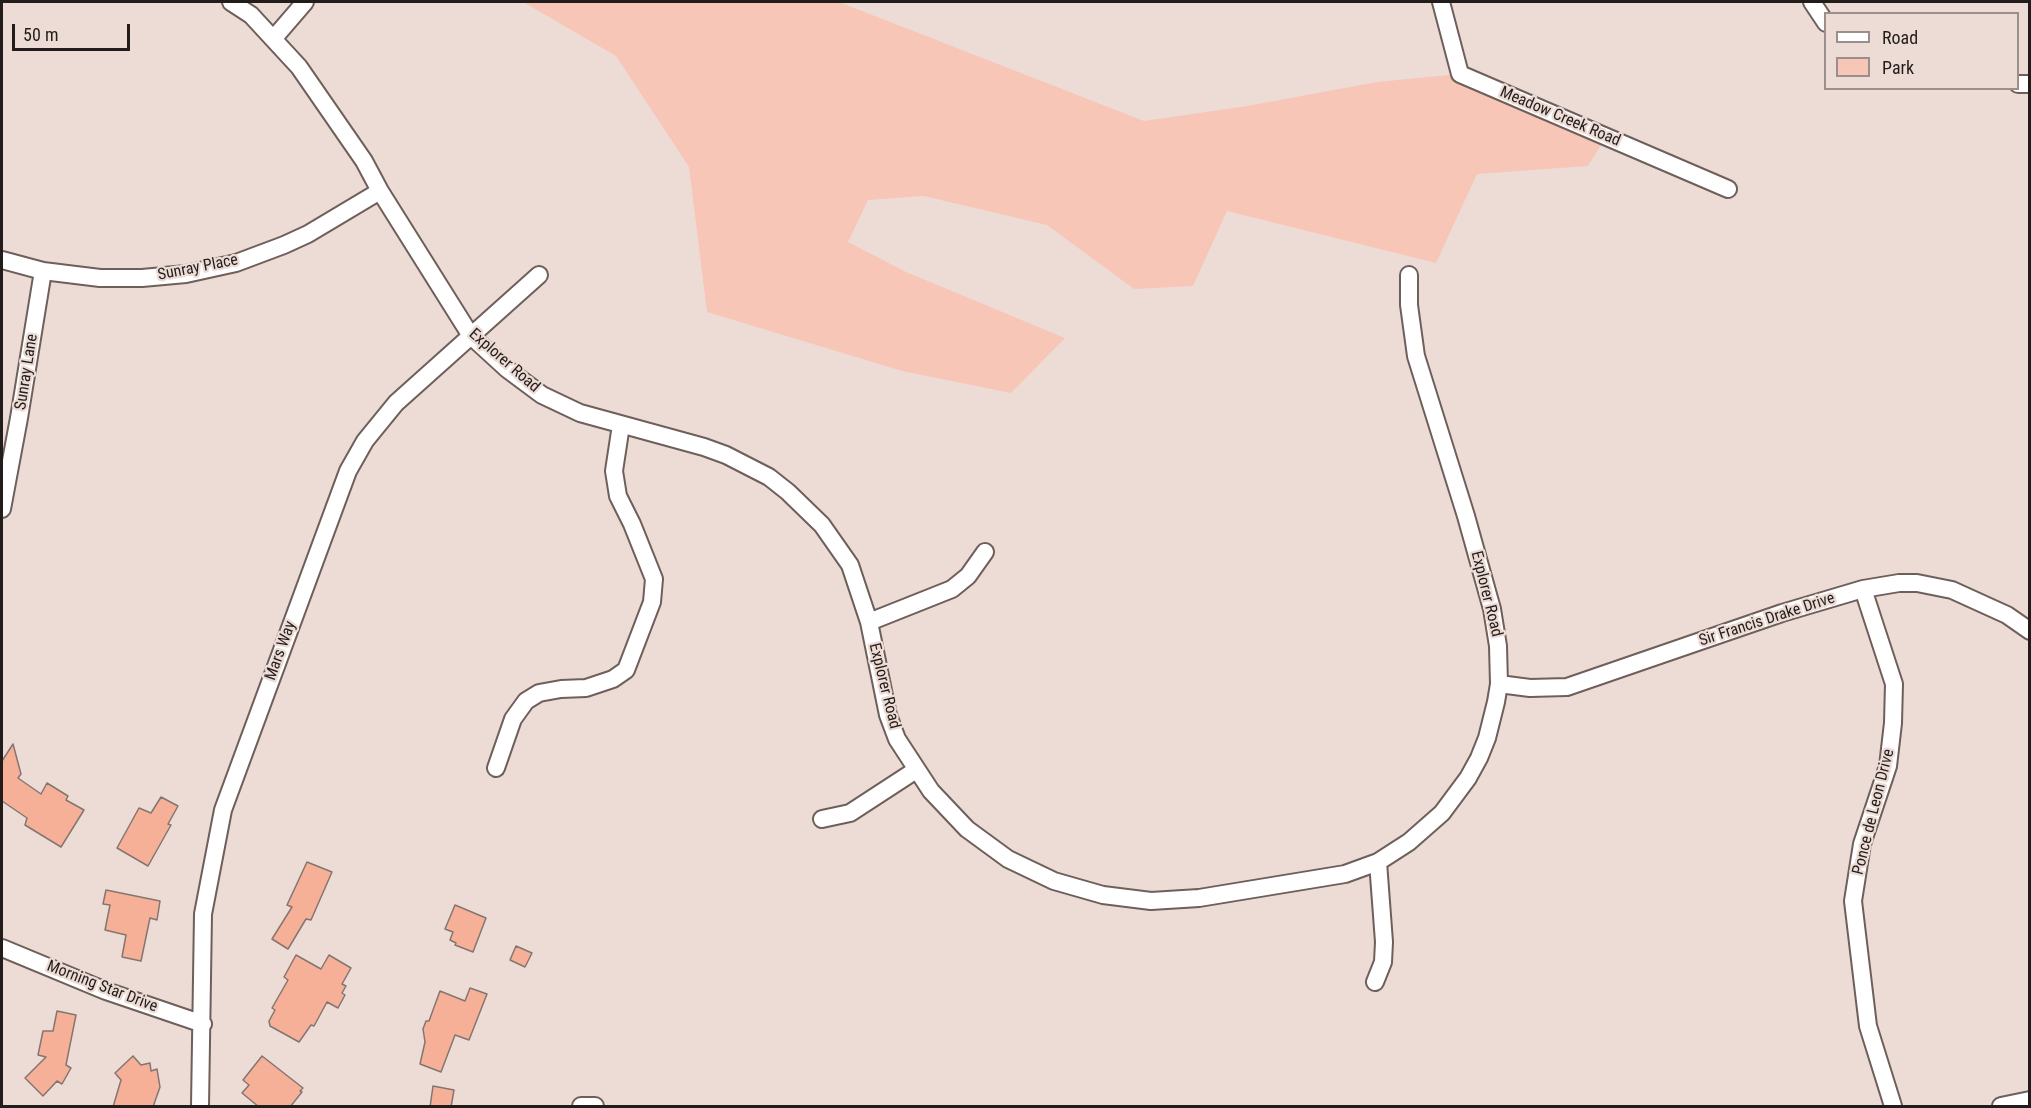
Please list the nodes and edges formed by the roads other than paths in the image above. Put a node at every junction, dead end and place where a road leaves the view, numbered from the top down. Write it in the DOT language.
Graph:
graph roads {
  1 [pos="231,2"];
  2 [pos="305,2"];
  3 [pos="1441,2"];
  4 [pos="1812,2"];
  5 [pos="1824,20"];
  6 [pos="274,38"];
  7 [pos="1728,189"];
  8 [pos="380,191"];
  9 [pos="2,260"];
  10 [pos="43,270"];
  11 [pos="538,275"];
  12 [pos="1409,275"];
  13 [pos="471,336"];
  14 [pos="621,425"];
  15 [pos="2,509"];
  16 [pos="985,552"];
  17 [pos="1863,589"];
  18 [pos="868,622"];
  19 [pos="2030,631"];
  20 [pos="1499,684"];
  21 [pos="496,768"];
  22 [pos="916,770"];
  23 [pos="822,819"];
  24 [pos="1378,862"];
  25 [pos="2,948"];
  26 [pos="1375,981"];
  27 [pos="202,1024"];
  28 [pos="2030,1100"];
  29 [pos="200,1107"];
  30 [pos="581,1107"];
  31 [pos="595,1107"];
  32 [pos="1893,1107"];
  33 [pos="2001,1107"];
  1 -- 6 [label="street, Explorer Road"];
  2 -- 6 [label="street"];
  3 -- 7 [label="street, Meadow Creek Road"];
  4 -- 5 [label="street"];
  6 -- 8 [label="street, Explorer Road"];
  8 -- 10 [label="street, Sunray Place"];
  8 -- 13 [label="street, Explorer Road"];
  9 -- 10 [label="street, Sunray Place"];
  10 -- 15 [label="street, Sunray Lane"];
  11 -- 13 [label="street, Mars Way"];
  12 -- 20 [label="street, Explorer Road"];
  13 -- 14 [label="street, Explorer Road"];
  13 -- 27 [label="street, Mars Way"];
  14 -- 18 [label="street, Explorer Road"];
  14 -- 21 [label="street"];
  16 -- 18 [label="street"];
  17 -- 19 [label="street, Sir Francis Drake Drive"];
  17 -- 20 [label="street, Sir Francis Drake Drive"];
  17 -- 32 [label="street, Ponce de Leon Drive"];
  18 -- 22 [label="street, Explorer Road"];
  20 -- 24 [label="street, Explorer Road"];
  22 -- 23 [label="street"];
  22 -- 24 [label="street, Explorer Road"];
  24 -- 26 [label="street"];
  25 -- 27 [label="street, Morning Star Drive"];
  27 -- 29 [label="street, Mars Way"];
  28 -- 33 [label="street"];
  30 -- 31 [label="street"];
}
